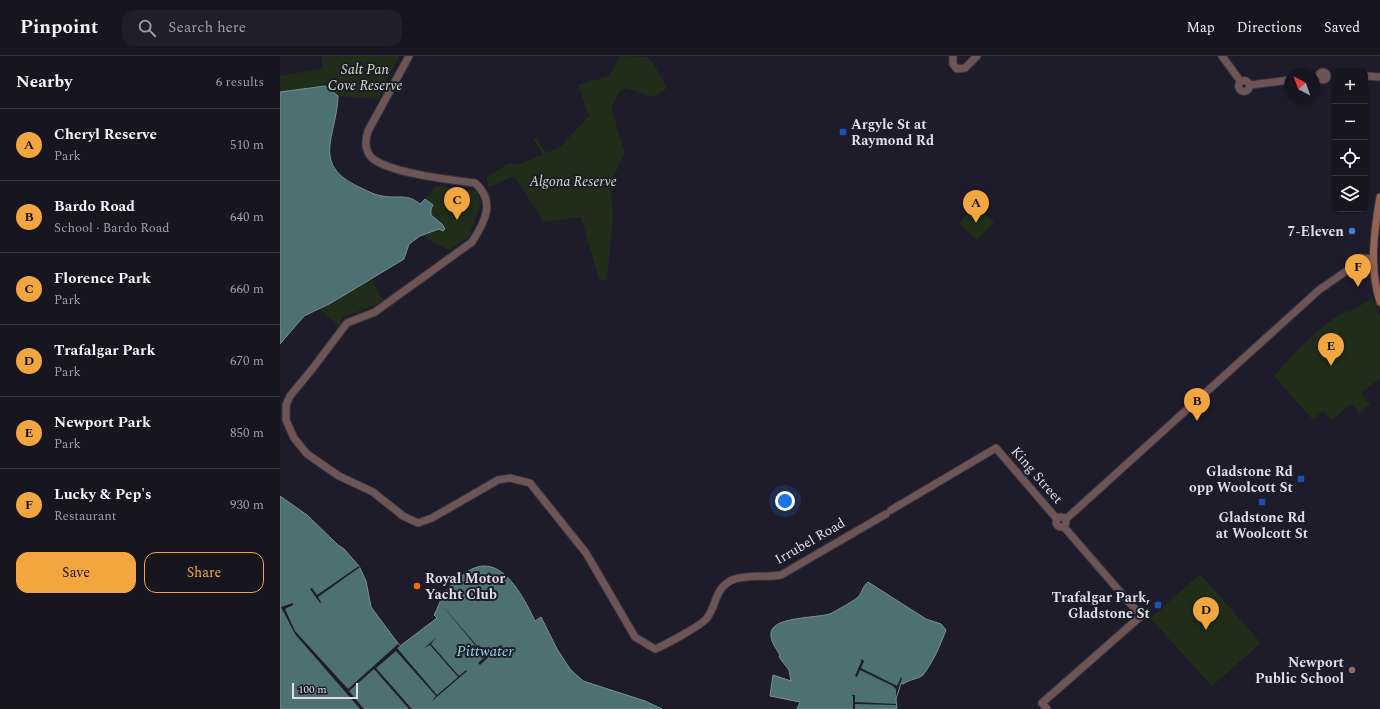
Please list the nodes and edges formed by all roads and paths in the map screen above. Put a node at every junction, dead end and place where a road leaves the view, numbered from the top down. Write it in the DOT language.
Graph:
graph roads {
  1 [pos="409,56"];
  2 [pos="953,56"];
  3 [pos="977,56"];
  4 [pos="1222,56"];
  5 [pos="1320,74"];
  6 [pos="1331,75"];
  7 [pos="1368,76"];
  8 [pos="1380,77"];
  9 [pos="1284,81"];
  10 [pos="1380,197"];
  11 [pos="1379,217"];
  12 [pos="1378,232"];
  13 [pos="1377,259"];
  14 [pos="1380,302"];
  15 [pos="996,448"];
  16 [pos="1065,523"];
  17 [pos="1044,706"];
  1 -- 15 [label="street, Irrubel Road"];
  2 -- 3 [label="street"];
  4 -- 9 [label="street"];
  5 -- 6 [label="street"];
  7 -- 8 [label="street"];
  10 -- 11 [label="main road"];
  11 -- 12 [label="main road"];
  12 -- 13 [label="main road"];
  13 -- 14 [label="main road"];
  13 -- 16 [label="street"];
  15 -- 16 [label="street, King Street"];
  16 -- 17 [label="street"];
}
